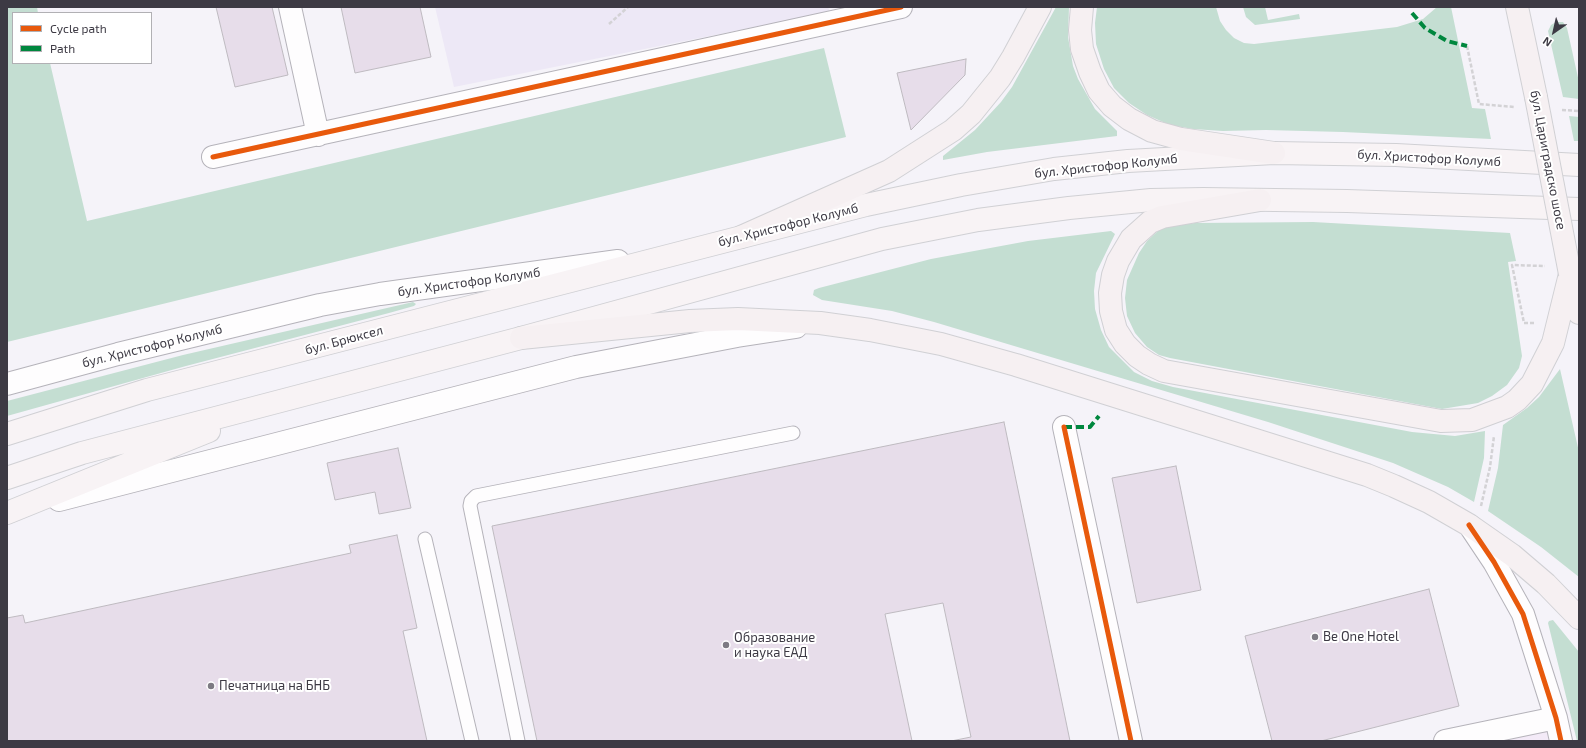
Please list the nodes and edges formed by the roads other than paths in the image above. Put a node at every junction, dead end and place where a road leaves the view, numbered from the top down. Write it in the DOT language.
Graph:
graph roads {
  1 [pos="290,7"];
  2 [pos="901,7"];
  3 [pos="1040,7"];
  4 [pos="1082,7"];
  5 [pos="1517,7"];
  6 [pos="318,135"];
  7 [pos="1274,153"];
  8 [pos="213,157"];
  9 [pos="1579,165"];
  10 [pos="1260,200"];
  11 [pos="1579,209"];
  12 [pos="741,237"];
  13 [pos="683,252"];
  14 [pos="1570,274"];
  15 [pos="1579,313"];
  16 [pos="820,323"];
  17 [pos="522,338"];
  18 [pos="7,384"];
  19 [pos="276,402"];
  20 [pos="1064,427"];
  21 [pos="793,433"];
  22 [pos="7,434"];
  23 [pos="7,478"];
  24 [pos="7,513"];
  25 [pos="1469,525"];
  26 [pos="425,540"];
  27 [pos="1579,618"];
  28 [pos="1556,718"];
  29 [pos="472,741"];
  30 [pos="518,741"];
  31 [pos="1131,741"];
  32 [pos="1445,741"];
  33 [pos="1561,741"];
  1 -- 6 [label="main road"];
  2 -- 6 [label="main road"];
  3 -- 12 [label="highway"];
  4 -- 7 [label="highway"];
  5 -- 14 [label="highway, бул. Цариградско шосе, bridge"];
  6 -- 8 [label="main road"];
  7 -- 9 [label="main road, бул. Христофор Колумб"];
  7 -- 12 [label="main road, бул. Христофор Колумб"];
  10 -- 11 [label="main road"];
  10 -- 14 [label="highway"];
  10 -- 17 [label="main road"];
  12 -- 13 [label="main road, бул. Христофор Колумб"];
  13 -- 18 [label="main road, бул. Христофор Колумб"];
  13 -- 22 [label="main road, бул. Брюксел"];
  14 -- 15 [label="highway, бул. Цариградско шосе"];
  16 -- 17 [label="highway"];
  16 -- 24 [label="main road"];
  16 -- 25 [label="highway"];
  17 -- 19 [label="main road"];
  19 -- 23 [label="main road"];
  19 -- 24 [label="main road"];
  20 -- 31 [label="main road"];
  21 -- 30 [label="lane"];
  25 -- 27 [label="highway"];
  25 -- 28 [label="main road"];
  26 -- 29 [label="lane"];
  28 -- 32 [label="main road"];
  28 -- 33 [label="main road"];
}
